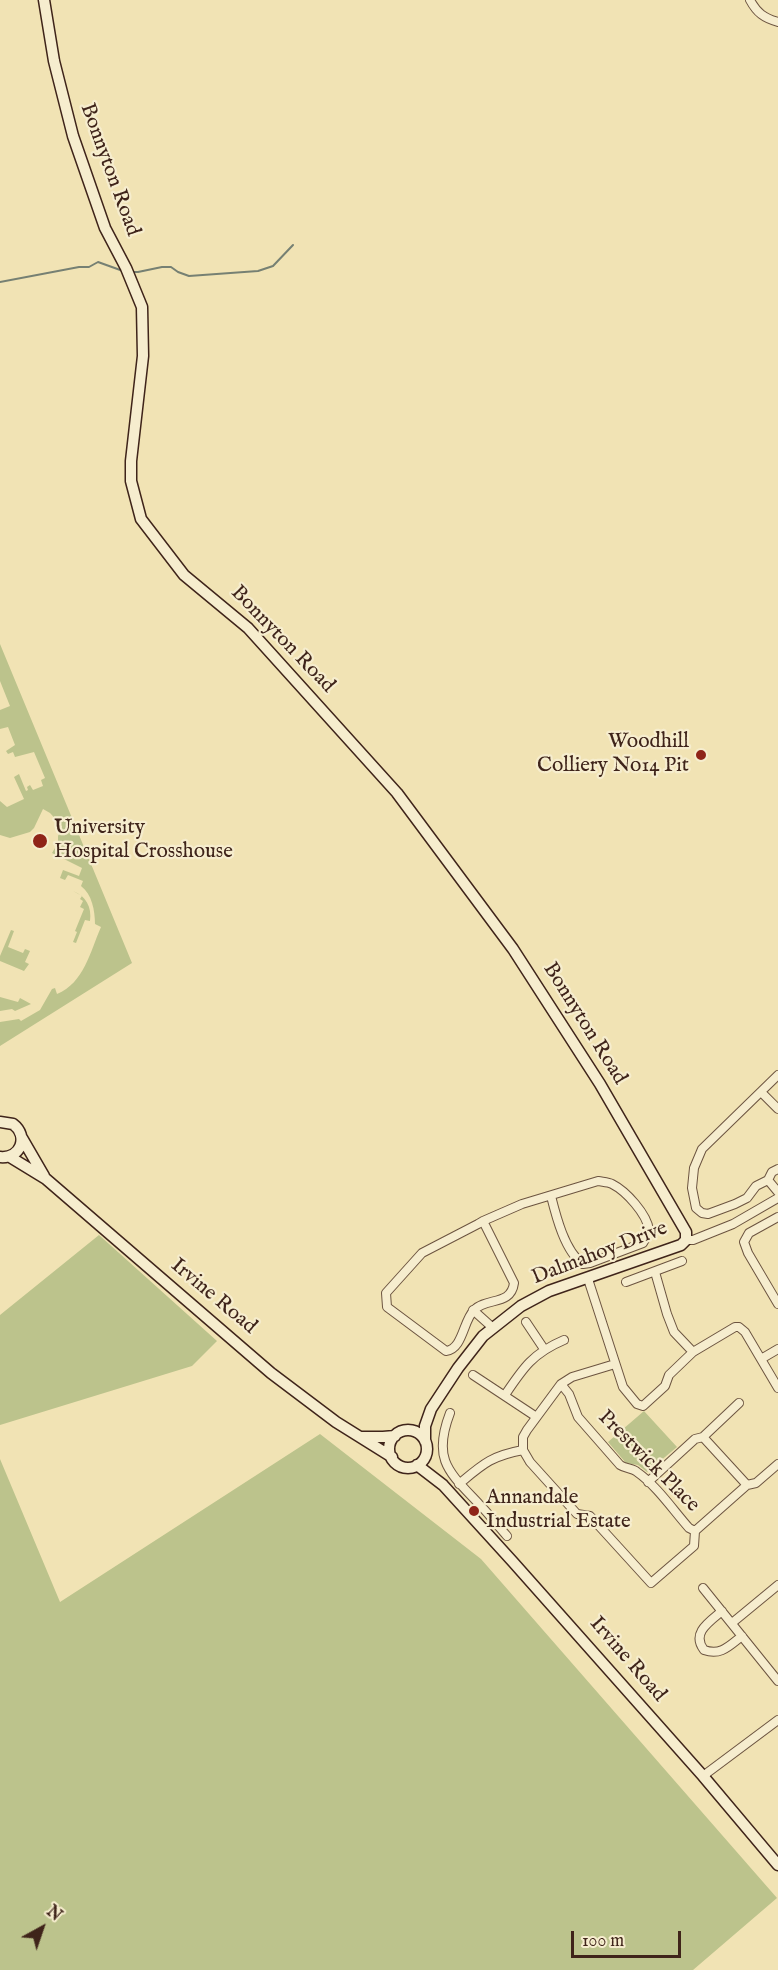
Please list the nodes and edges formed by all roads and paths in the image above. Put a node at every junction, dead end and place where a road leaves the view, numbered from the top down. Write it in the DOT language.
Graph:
graph roads {
  1 [pos="44,0"];
  2 [pos="750,0"];
  3 [pos="778,22"];
  4 [pos="778,1075"];
  5 [pos="761,1092"];
  6 [pos="778,1109"];
  7 [pos="0,1122"];
  8 [pos="22,1138"];
  9 [pos="5,1156"];
  10 [pos="778,1169"];
  11 [pos="46,1179"];
  12 [pos="768,1180"];
  13 [pos="778,1192"];
  14 [pos="551,1196"];
  15 [pos="778,1198"];
  16 [pos="778,1217"];
  17 [pos="483,1221"];
  18 [pos="686,1240"];
  19 [pos="682,1261"];
  20 [pos="655,1272"];
  21 [pos="588,1279"];
  22 [pos="626,1282"];
  23 [pos="778,1304"];
  24 [pos="473,1310"];
  25 [pos="526,1322"];
  26 [pos="493,1328"];
  27 [pos="564,1340"];
  28 [pos="544,1349"];
  29 [pos="778,1349"];
  30 [pos="693,1352"];
  31 [pos="761,1359"];
  32 [pos="615,1364"];
  33 [pos="473,1375"];
  34 [pos="561,1384"];
  35 [pos="778,1388"];
  36 [pos="505,1395"];
  37 [pos="739,1403"];
  38 [pos="722,1404"];
  39 [pos="431,1409"];
  40 [pos="728,1412"];
  41 [pos="450,1413"];
  42 [pos="535,1416"];
  43 [pos="400,1433"];
  44 [pos="360,1437"];
  45 [pos="703,1437"];
  46 [pos="426,1446"];
  47 [pos="523,1450"];
  48 [pos="392,1457"];
  49 [pos="778,1464"];
  50 [pos="417,1465"];
  51 [pos="648,1482"];
  52 [pos="459,1484"];
  53 [pos="442,1485"];
  54 [pos="747,1485"];
  55 [pos="695,1531"];
  56 [pos="507,1536"];
  57 [pos="778,1586"];
  58 [pos="703,1588"];
  59 [pos="722,1611"];
  60 [pos="732,1623"];
  61 [pos="742,1636"];
  62 [pos="778,1681"];
  63 [pos="778,1720"];
  64 [pos="703,1776"];
  65 [pos="778,1865"];
  1 -- 18 [label="street, Bonnyton Road"];
  2 -- 3 [label="street"];
  4 -- 5 [label="street"];
  5 -- 6 [label="street"];
  5 -- 12 [label="street"];
  7 -- 8 [label="street"];
  8 -- 9 [label="street"];
  8 -- 11 [label="street, Irvine Road"];
  9 -- 11 [label="street, Irvine Road"];
  10 -- 12 [label="street"];
  11 -- 44 [label="street, Irvine Road"];
  12 -- 13 [label="street"];
  14 -- 14 [label="street"];
  14 -- 17 [label="street"];
  15 -- 18 [label="street"];
  16 -- 23 [label="street"];
  17 -- 24 [label="street"];
  17 -- 24 [label="street"];
  18 -- 21 [label="street, Dalmahoy Drive"];
  19 -- 20 [label="street"];
  20 -- 22 [label="street"];
  20 -- 30 [label="street"];
  21 -- 26 [label="street, Dalmahoy Drive"];
  21 -- 32 [label="street"];
  24 -- 26 [label="street"];
  25 -- 28 [label="street"];
  26 -- 39 [label="street, Dalmahoy Drive"];
  27 -- 28 [label="street"];
  28 -- 36 [label="street"];
  29 -- 31 [label="street"];
  30 -- 31 [label="street"];
  30 -- 32 [label="street"];
  31 -- 35 [label="street"];
  32 -- 34 [label="street"];
  33 -- 36 [label="street"];
  34 -- 42 [label="street"];
  34 -- 51 [label="street, Prestwick Place"];
  36 -- 42 [label="street"];
  37 -- 40 [label="street"];
  38 -- 40 [label="street"];
  39 -- 43 [label="street"];
  39 -- 46 [label="street"];
  40 -- 45 [label="street"];
  41 -- 52 [label="street"];
  42 -- 47 [label="street"];
  43 -- 44 [label="street"];
  43 -- 46 [label="street"];
  43 -- 48 [label="street"];
  44 -- 48 [label="street, Irvine Road"];
  45 -- 51 [label="street"];
  45 -- 54 [label="street"];
  46 -- 50 [label="street"];
  46 -- 53 [label="street"];
  47 -- 52 [label="street"];
  47 -- 55 [label="street"];
  48 -- 50 [label="street"];
  49 -- 54 [label="street"];
  50 -- 53 [label="street"];
  51 -- 55 [label="street, Prestwick Place"];
  52 -- 56 [label="street"];
  53 -- 64 [label="street, Irvine Road"];
  54 -- 55 [label="street"];
  57 -- 60 [label="street"];
  58 -- 59 [label="street"];
  59 -- 60 [label="street"];
  59 -- 61 [label="street"];
  60 -- 61 [label="street"];
  61 -- 62 [label="street"];
  63 -- 64 [label="street"];
  64 -- 65 [label="street, Irvine Road"];
}
